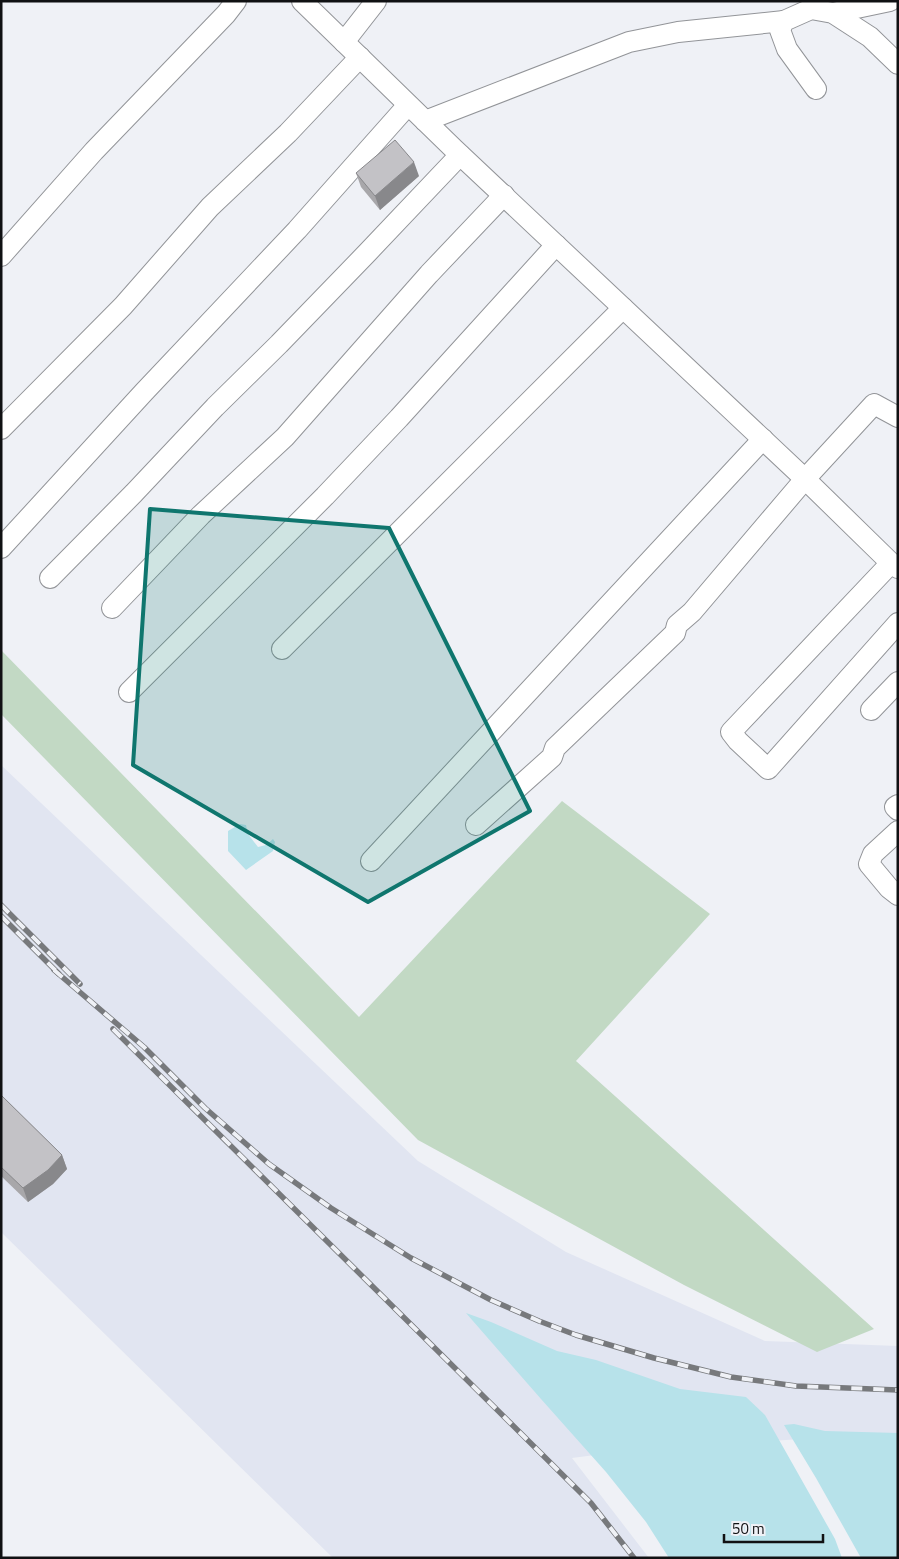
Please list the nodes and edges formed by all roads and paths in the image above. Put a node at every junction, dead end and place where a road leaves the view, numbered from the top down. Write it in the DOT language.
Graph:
graph roads {
  1 [pos="236,1"];
  2 [pos="302,1"];
  3 [pos="376,1"];
  4 [pos="890,1"];
  5 [pos="808,5"];
  6 [pos="833,13"];
  7 [pos="784,21"];
  8 [pos="344,42"];
  9 [pos="360,57"];
  10 [pos="898,64"];
  11 [pos="816,89"];
  12 [pos="408,105"];
  13 [pos="425,121"];
  14 [pos="460,154"];
  15 [pos="504,195"];
  16 [pos="556,245"];
  17 [pos="1,256"];
  18 [pos="623,308"];
  19 [pos="898,417"];
  20 [pos="1,429"];
  21 [pos="763,439"];
  22 [pos="805,478"];
  23 [pos="1,548"];
  24 [pos="890,568"];
  25 [pos="50,578"];
  26 [pos="112,608"];
  27 [pos="898,623"];
  28 [pos="282,649"];
  29 [pos="898,682"];
  30 [pos="129,692"];
  31 [pos="871,710"];
  32 [pos="898,805"];
  33 [pos="898,810"];
  34 [pos="476,825"];
  35 [pos="898,832"];
  36 [pos="371,861"];
  37 [pos="898,895"];
  1 -- 17 [label="street"];
  2 -- 8 [label="street"];
  3 -- 8 [label="street"];
  4 -- 6 [label="street"];
  5 -- 6 [label="street"];
  5 -- 7 [label="street"];
  6 -- 10 [label="street"];
  7 -- 11 [label="street"];
  7 -- 13 [label="street"];
  8 -- 9 [label="street"];
  9 -- 12 [label="street"];
  9 -- 20 [label="street"];
  12 -- 13 [label="street"];
  12 -- 23 [label="street"];
  13 -- 14 [label="street"];
  14 -- 15 [label="street"];
  14 -- 25 [label="street"];
  15 -- 16 [label="street"];
  15 -- 26 [label="street"];
  16 -- 18 [label="street"];
  16 -- 30 [label="street"];
  18 -- 21 [label="street"];
  18 -- 28 [label="street"];
  19 -- 22 [label="street"];
  21 -- 22 [label="street"];
  21 -- 36 [label="street"];
  22 -- 24 [label="street"];
  22 -- 34 [label="street"];
  24 -- 27 [label="street"];
  29 -- 31 [label="street"];
  32 -- 33 [label="street"];
  35 -- 37 [label="street"];
}
